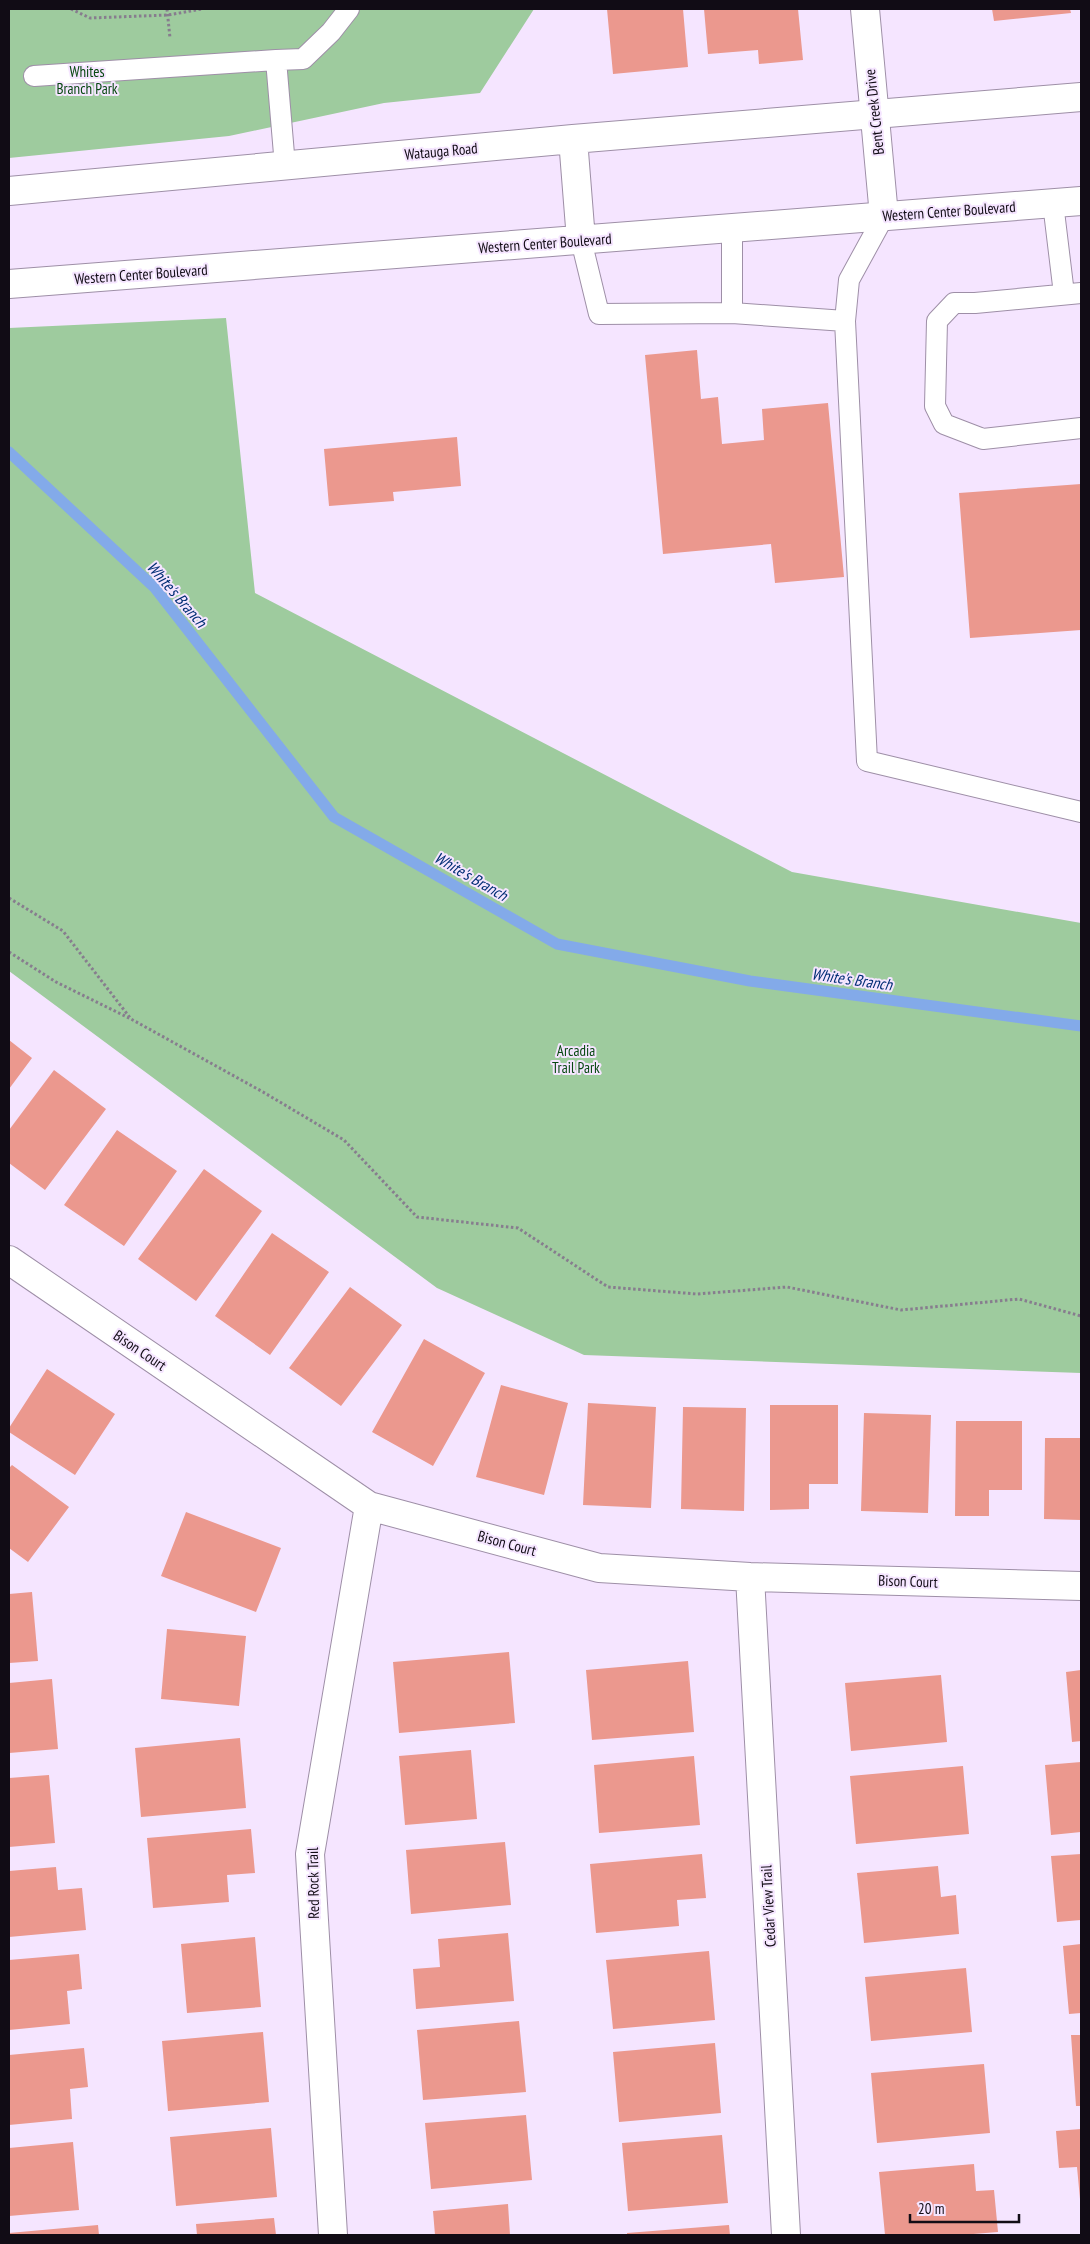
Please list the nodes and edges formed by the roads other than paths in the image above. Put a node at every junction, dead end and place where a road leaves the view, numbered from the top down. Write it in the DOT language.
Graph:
graph roads {
  1 [pos="349,9"];
  2 [pos="865,9"];
  3 [pos="276,60"];
  4 [pos="34,76"];
  5 [pos="1081,98"];
  6 [pos="874,115"];
  7 [pos="573,139"];
  8 [pos="285,166"];
  9 [pos="9,191"];
  10 [pos="1081,201"];
  11 [pos="1053,203"];
  12 [pos="884,216"];
  13 [pos="732,228"];
  14 [pos="581,240"];
  15 [pos="15,284"];
  16 [pos="1073,293"];
  17 [pos="732,313"];
  18 [pos="845,321"];
  19 [pos="1081,428"];
  20 [pos="1081,812"];
  21 [pos="9,1263"];
  22 [pos="369,1506"];
  23 [pos="750,1577"];
  24 [pos="1081,1586"];
  25 [pos="333,2235"];
  26 [pos="786,2235"];
  1 -- 3 [label="lane"];
  2 -- 6 [label="street, Bent Creek Drive"];
  3 -- 4 [label="lane"];
  3 -- 8 [label="lane"];
  5 -- 6 [label="street"];
  6 -- 7 [label="street, Watauga Road"];
  6 -- 12 [label="street, Bent Creek Drive"];
  7 -- 8 [label="street, Watauga Road"];
  7 -- 14 [label="street"];
  8 -- 9 [label="street, Watauga Road"];
  10 -- 11 [label="street, Western Center Boulevard"];
  11 -- 12 [label="street, Western Center Boulevard"];
  11 -- 16 [label="lane"];
  12 -- 13 [label="street, Western Center Boulevard"];
  12 -- 18 [label="lane"];
  13 -- 14 [label="street, Western Center Boulevard"];
  13 -- 17 [label="lane"];
  14 -- 15 [label="street, Western Center Boulevard"];
  14 -- 17 [label="lane"];
  16 -- 19 [label="lane"];
  17 -- 18 [label="lane"];
  18 -- 20 [label="lane"];
  21 -- 22 [label="street, Bison Court"];
  22 -- 23 [label="street, Bison Court"];
  22 -- 25 [label="street, Red Rock Trail"];
  23 -- 24 [label="street, Bison Court"];
  23 -- 26 [label="street, Cedar View Trail"];
}
